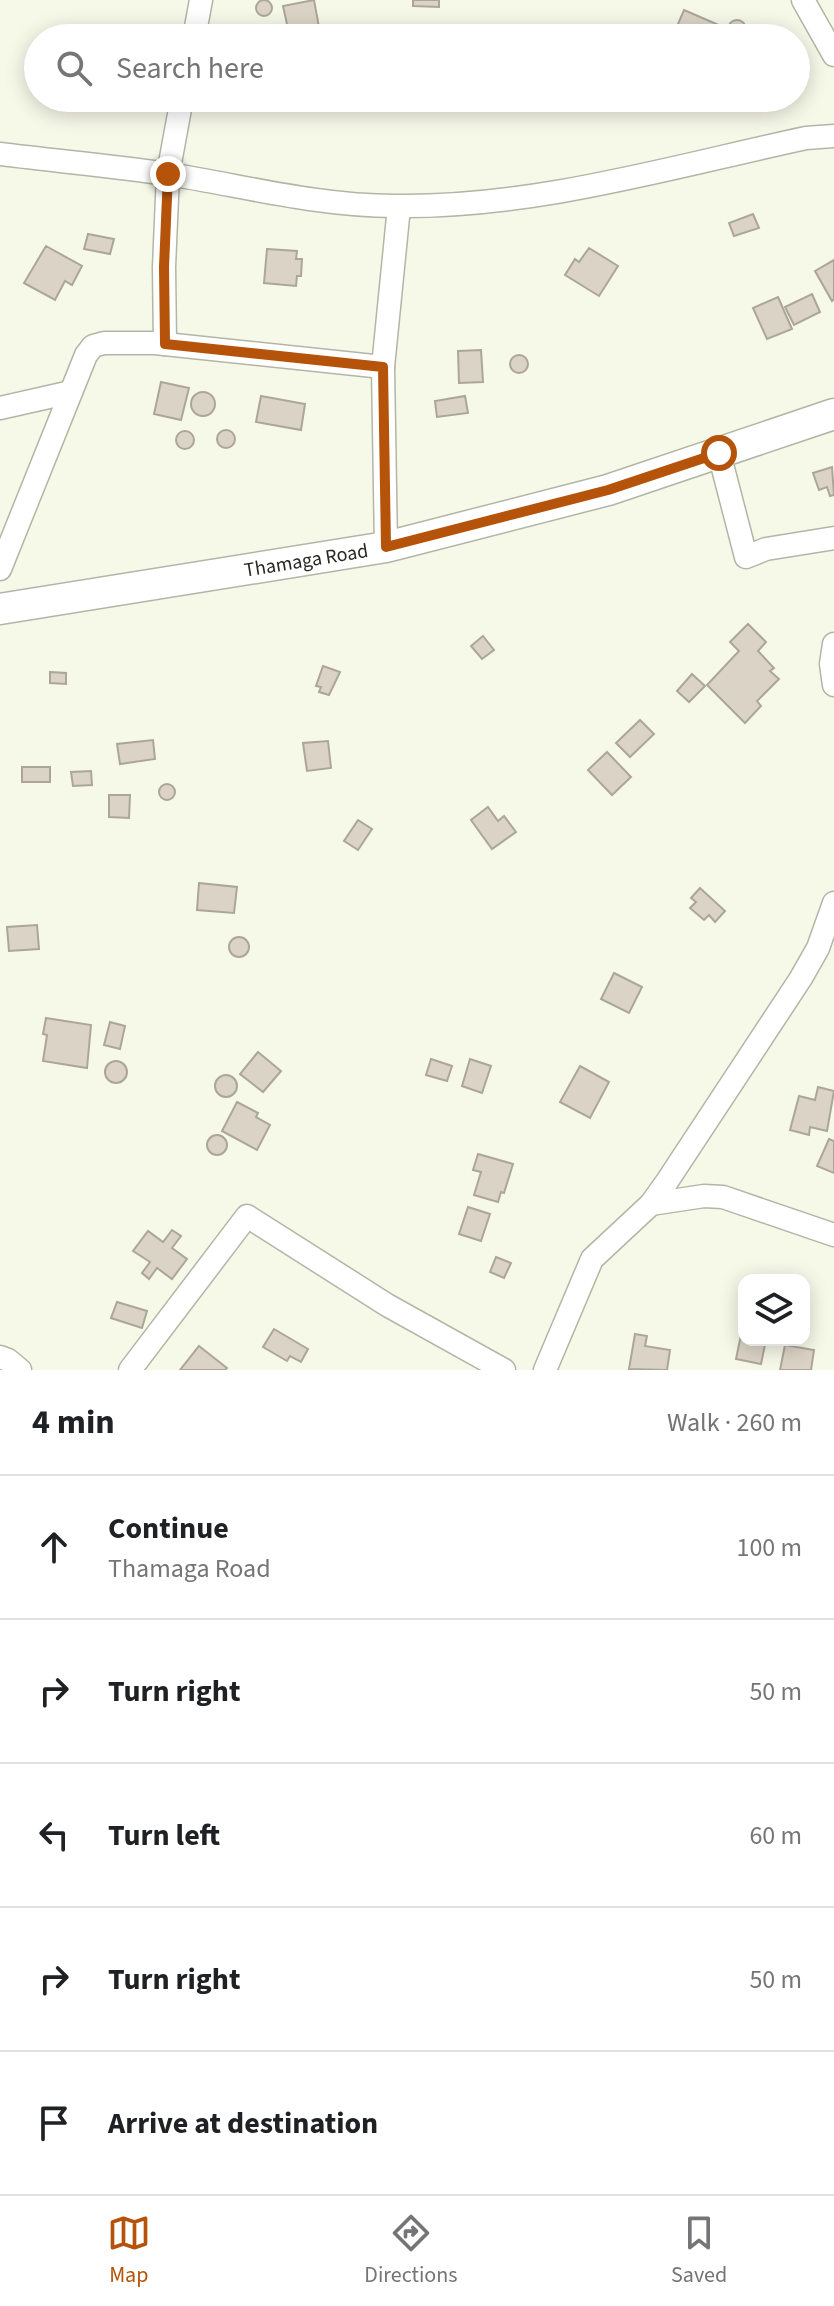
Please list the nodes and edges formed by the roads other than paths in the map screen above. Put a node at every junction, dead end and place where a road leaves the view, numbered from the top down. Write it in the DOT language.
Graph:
graph roads {
  1 [pos="201,0"];
  2 [pos="803,0"];
  3 [pos="197,24"];
  4 [pos="834,55"];
  5 [pos="179,112"];
  6 [pos="834,136"];
  7 [pos="0,154"];
  8 [pos="168,174"];
  9 [pos="399,207"];
  10 [pos="165,344"];
  11 [pos="383,367"];
  12 [pos="71,392"];
  13 [pos="0,408"];
  14 [pos="834,414"];
  15 [pos="719,453"];
  16 [pos="834,538"];
  17 [pos="386,547"];
  18 [pos="0,569"];
  19 [pos="0,609"];
  20 [pos="834,644"];
  21 [pos="834,685"];
  22 [pos="834,903"];
  23 [pos="651,1204"];
  24 [pos="834,1235"];
  25 [pos="0,1357"];
  26 [pos="20,1370"];
  27 [pos="130,1370"];
  28 [pos="504,1370"];
  29 [pos="545,1370"];
  1 -- 3 [label="street"];
  2 -- 4 [label="street"];
  5 -- 8 [label="street"];
  6 -- 9 [label="street"];
  7 -- 8 [label="street"];
  8 -- 9 [label="street"];
  8 -- 10 [label="street"];
  9 -- 11 [label="street"];
  10 -- 11 [label="street"];
  10 -- 12 [label="street"];
  11 -- 17 [label="street"];
  12 -- 13 [label="street"];
  12 -- 18 [label="street"];
  14 -- 15 [label="main road, Thamaga Road"];
  15 -- 16 [label="street"];
  15 -- 17 [label="main road, Thamaga Road"];
  17 -- 19 [label="main road, Thamaga Road"];
  20 -- 21 [label="street"];
  22 -- 23 [label="street"];
  23 -- 24 [label="street"];
  23 -- 29 [label="street"];
  25 -- 26 [label="street"];
  27 -- 28 [label="street"];
}
